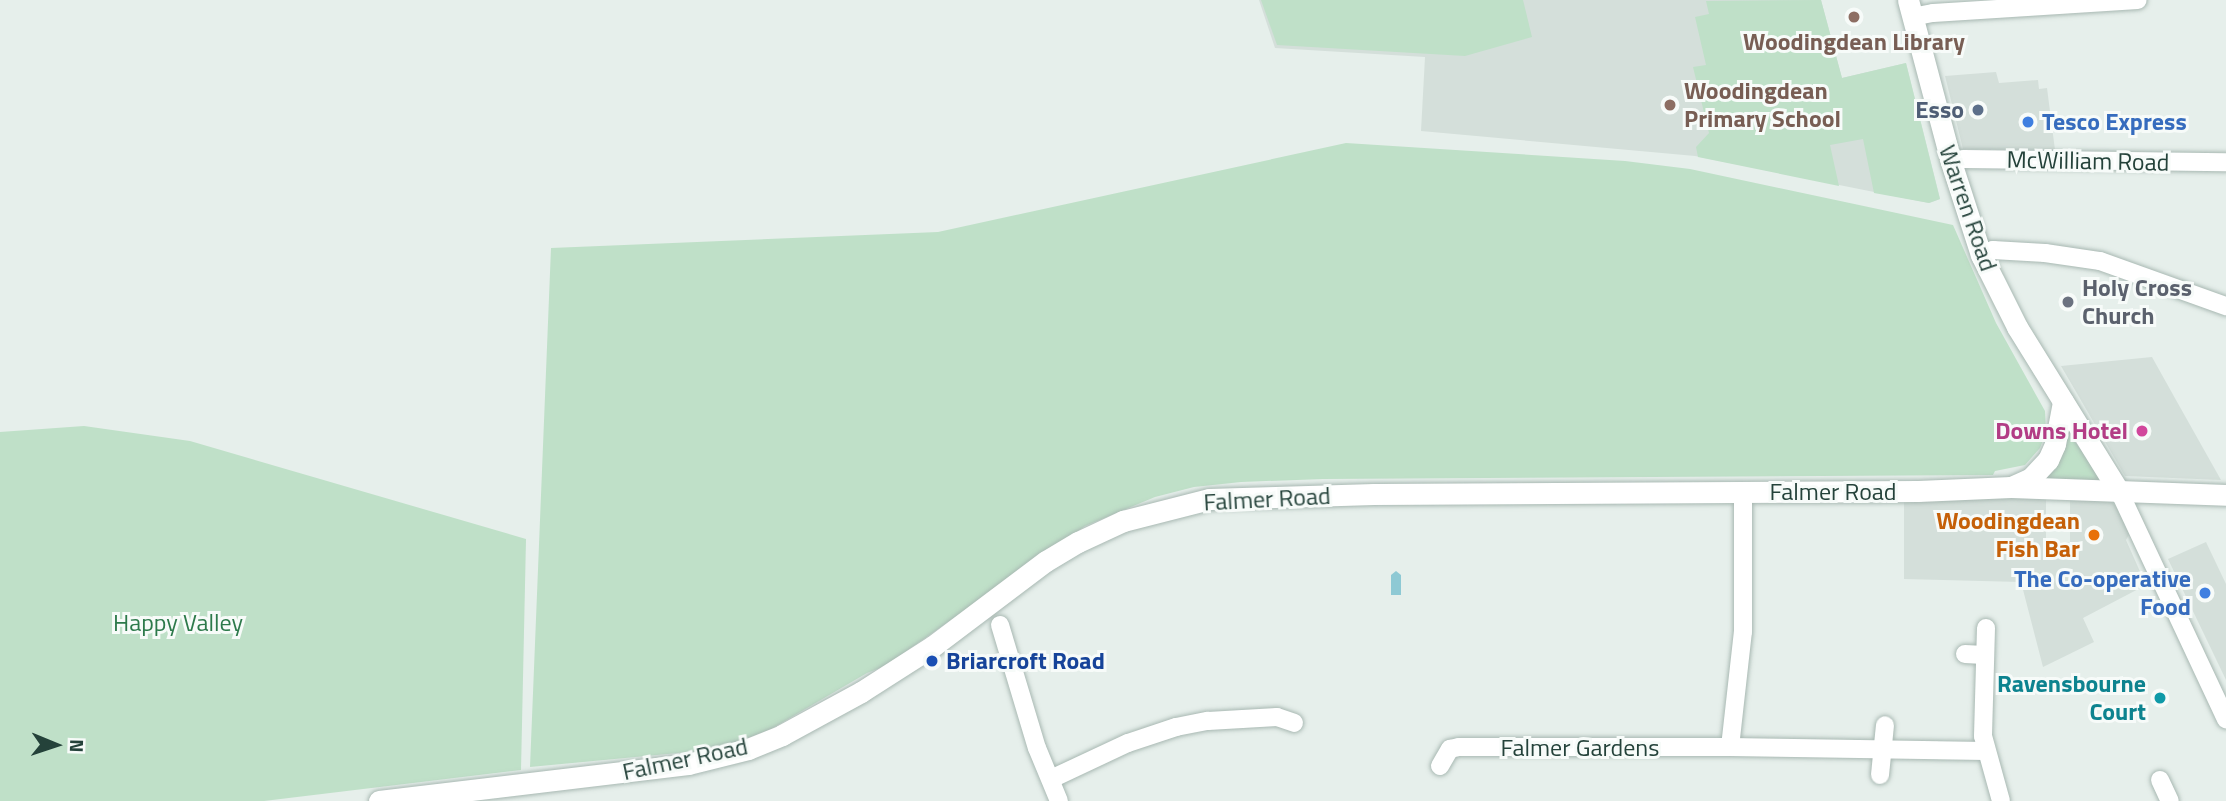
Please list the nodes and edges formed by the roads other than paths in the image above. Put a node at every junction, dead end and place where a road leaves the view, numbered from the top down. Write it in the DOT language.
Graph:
graph roads {
  1 [pos="2138,0"];
  2 [pos="1910,8"];
  3 [pos="1951,162"];
  4 [pos="2226,162"];
  5 [pos="1981,255"];
  6 [pos="2226,306"];
  7 [pos="2063,402"];
  8 [pos="2011,487"];
  9 [pos="1743,492"];
  10 [pos="2120,493"];
  11 [pos="2226,495"];
  12 [pos="1000,625"];
  13 [pos="1986,628"];
  14 [pos="1965,654"];
  15 [pos="1984,655"];
  16 [pos="2226,719"];
  17 [pos="1294,723"];
  18 [pos="1885,725"];
  19 [pos="1730,747"];
  20 [pos="1883,750"];
  21 [pos="1986,751"];
  22 [pos="1440,766"];
  23 [pos="1880,775"];
  24 [pos="1051,779"];
  25 [pos="2160,780"];
  26 [pos="379,801"];
  27 [pos="1059,801"];
  28 [pos="2001,801"];
  29 [pos="2170,801"];
  1 -- 2 [label="street"];
  2 -- 3 [label="main road, Warren Road"];
  3 -- 4 [label="street, McWilliam Road"];
  3 -- 5 [label="main road, Warren Road"];
  5 -- 6 [label="street"];
  5 -- 7 [label="main road, Warren Road"];
  7 -- 8 [label="main road"];
  7 -- 10 [label="main road, Warren Road"];
  8 -- 9 [label="main road, Falmer Road"];
  8 -- 10 [label="main road, Falmer Road"];
  9 -- 19 [label="street"];
  9 -- 26 [label="main road, Falmer Road"];
  10 -- 11 [label="main road, Falmer Road"];
  10 -- 16 [label="street"];
  12 -- 24 [label="street"];
  13 -- 15 [label="street"];
  14 -- 15 [label="street"];
  15 -- 21 [label="street"];
  17 -- 24 [label="street"];
  18 -- 20 [label="street"];
  19 -- 20 [label="street, Falmer Gardens"];
  19 -- 22 [label="street, Falmer Gardens"];
  20 -- 21 [label="street, Falmer Gardens"];
  20 -- 23 [label="street"];
  21 -- 28 [label="street"];
  24 -- 27 [label="street"];
  25 -- 29 [label="street"];
}
